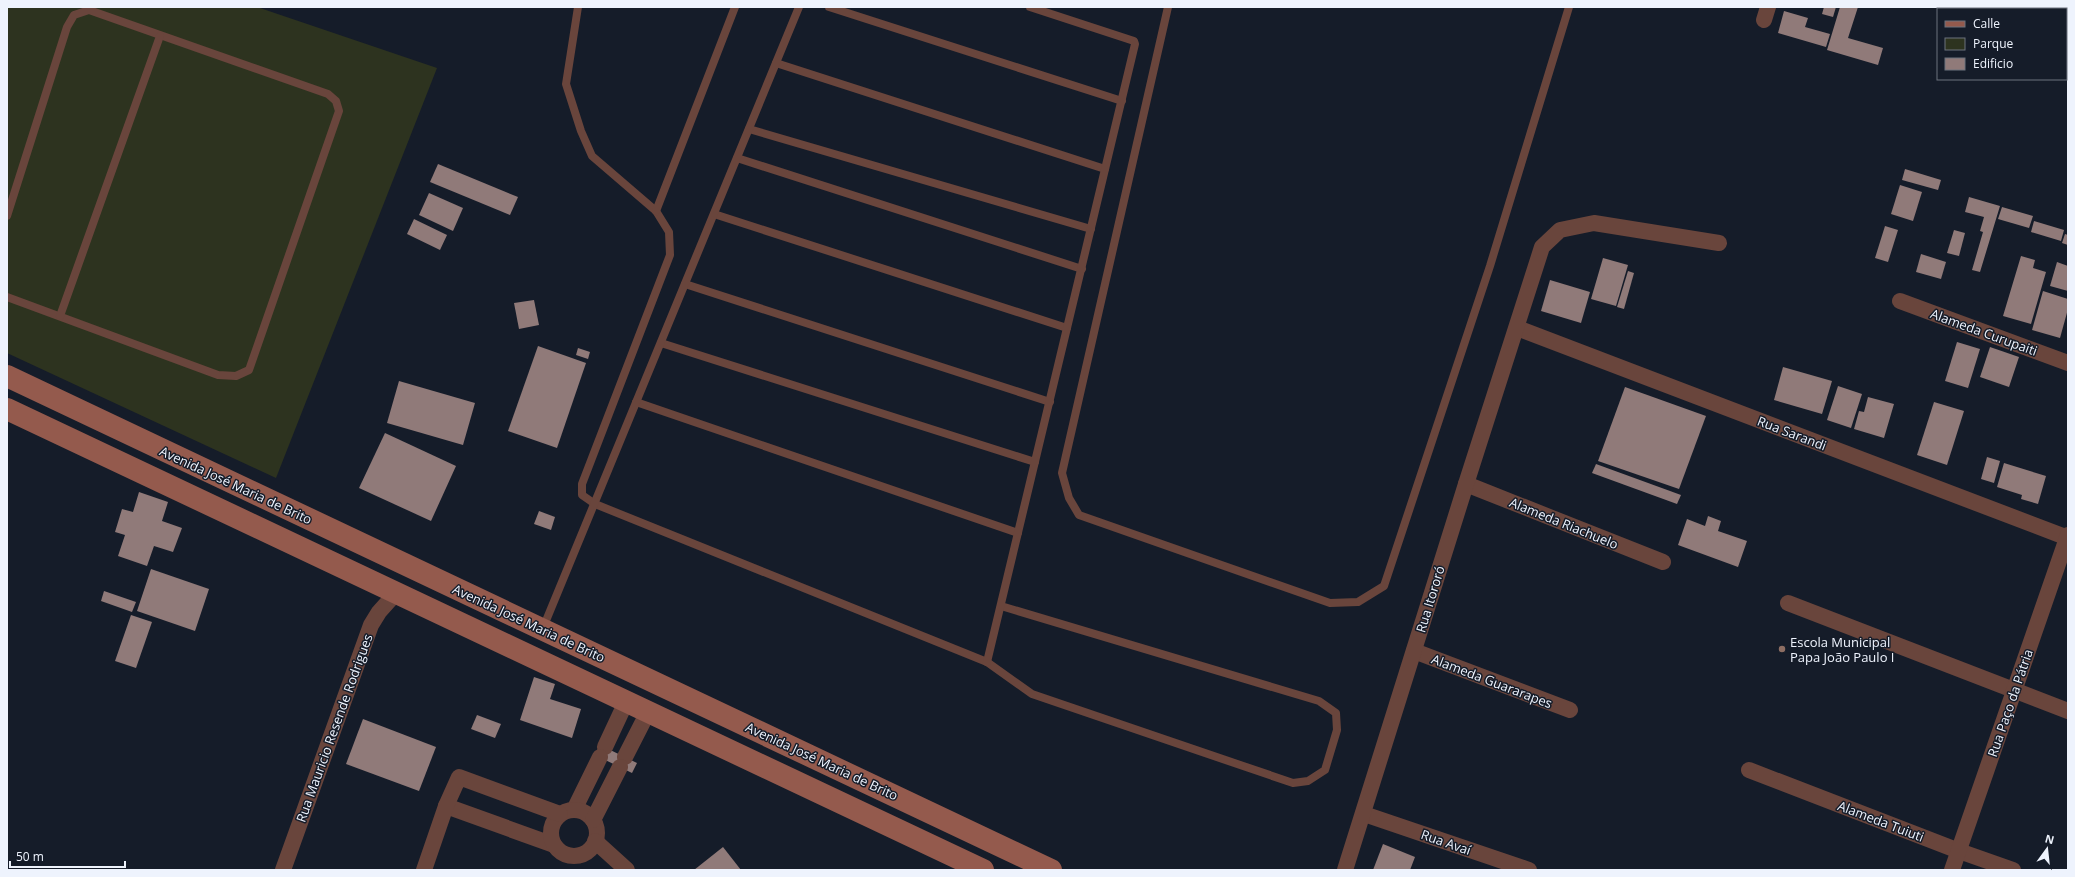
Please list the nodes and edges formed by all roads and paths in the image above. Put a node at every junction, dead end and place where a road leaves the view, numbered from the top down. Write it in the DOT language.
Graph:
graph roads {
  1 [pos="578,7"];
  2 [pos="735,7"];
  3 [pos="799,7"];
  4 [pos="829,7"];
  5 [pos="1030,7"];
  6 [pos="1168,7"];
  7 [pos="1569,7"];
  8 [pos="2049,7"];
  9 [pos="2056,8"];
  10 [pos="160,36"];
  11 [pos="776,63"];
  12 [pos="1122,101"];
  13 [pos="749,129"];
  14 [pos="737,158"];
  15 [pos="1105,169"];
  16 [pos="656,211"];
  17 [pos="714,214"];
  18 [pos="7,216"];
  19 [pos="1091,229"];
  20 [pos="1719,243"];
  21 [pos="1082,269"];
  22 [pos="685,284"];
  23 [pos="7,297"];
  24 [pos="1900,301"];
  25 [pos="60,316"];
  26 [pos="1067,328"];
  27 [pos="1517,328"];
  28 [pos="661,342"];
  29 [pos="2068,363"];
  30 [pos="7,376"];
  31 [pos="636,402"];
  32 [pos="1050,402"];
  33 [pos="7,409"];
  34 [pos="1035,462"];
  35 [pos="1466,484"];
  36 [pos="595,504"];
  37 [pos="1018,534"];
  38 [pos="2068,537"];
  39 [pos="1664,562"];
  40 [pos="396,593"];
  41 [pos="1788,603"];
  42 [pos="1001,606"];
  43 [pos="543,629"];
  44 [pos="1414,651"];
  45 [pos="987,662"];
  46 [pos="2015,691"];
  47 [pos="626,702"];
  48 [pos="1570,710"];
  49 [pos="2068,711"];
  50 [pos="648,712"];
  51 [pos="601,756"];
  52 [pos="620,766"];
  53 [pos="1750,770"];
  54 [pos="446,806"];
  55 [pos="567,812"];
  56 [pos="1364,814"];
  57 [pos="593,820"];
  58 [pos="960,825"];
  59 [pos="987,839"];
  60 [pos="595,841"];
  61 [pos="554,845"];
  62 [pos="1958,851"];
  63 [pos="945,862"];
  64 [pos="976,868"];
  65 [pos="283,870"];
  66 [pos="424,870"];
  67 [pos="627,870"];
  68 [pos="1051,870"];
  69 [pos="1345,870"];
  70 [pos="1528,870"];
  71 [pos="1952,870"];
  72 [pos="2014,870"];
  1 -- 16 [label="lane"];
  2 -- 16 [label="lane"];
  3 -- 11 [label="lane"];
  4 -- 12 [label="lane"];
  5 -- 12 [label="lane"];
  6 -- 7 [label="lane"];
  8 -- 9 [label="street"];
  10 -- 18 [label="lane"];
  10 -- 25 [label="lane"];
  10 -- 25 [label="lane"];
  11 -- 13 [label="lane"];
  11 -- 15 [label="lane"];
  12 -- 15 [label="lane"];
  13 -- 14 [label="lane"];
  13 -- 19 [label="lane"];
  14 -- 17 [label="lane"];
  14 -- 21 [label="lane"];
  15 -- 19 [label="lane"];
  16 -- 36 [label="lane"];
  17 -- 22 [label="lane"];
  17 -- 26 [label="lane"];
  19 -- 21 [label="lane"];
  20 -- 27 [label="street, Rua Itororó"];
  21 -- 26 [label="lane"];
  22 -- 28 [label="lane"];
  22 -- 32 [label="lane"];
  23 -- 25 [label="lane"];
  24 -- 29 [label="street, Alameda Curupaiti"];
  26 -- 32 [label="lane"];
  27 -- 35 [label="street, Rua Itororó"];
  27 -- 38 [label="street, Rua Sarandi"];
  28 -- 31 [label="lane"];
  28 -- 34 [label="lane"];
  30 -- 43 [label="main road, Avenida José Maria de Brito"];
  31 -- 36 [label="lane"];
  31 -- 37 [label="lane"];
  32 -- 34 [label="lane"];
  33 -- 40 [label="main road"];
  34 -- 37 [label="lane"];
  35 -- 39 [label="street, Alameda Riachuelo"];
  35 -- 44 [label="street, Rua Itororó"];
  36 -- 43 [label="lane"];
  36 -- 45 [label="lane"];
  37 -- 42 [label="lane"];
  38 -- 46 [label="street, Rua Paço da Pátria"];
  40 -- 47 [label="main road"];
  40 -- 65 [label="street, Rua Mauricio Resende Rodrigues"];
  41 -- 46 [label="street"];
  42 -- 45 [label="lane"];
  42 -- 45 [label="lane"];
  43 -- 58 [label="main road, Avenida José Maria de Brito"];
  44 -- 48 [label="street, Alameda Guararapes"];
  44 -- 56 [label="street, Rua Itororó"];
  46 -- 49 [label="street"];
  46 -- 62 [label="street, Rua Paço da Pátria"];
  47 -- 50 [label="main road"];
  47 -- 51 [label="street"];
  50 -- 52 [label="street"];
  50 -- 63 [label="main road"];
  51 -- 52 [label="street"];
  51 -- 55 [label="street"];
  52 -- 57 [label="street"];
  53 -- 62 [label="street, Alameda Tuiuti"];
  54 -- 55 [label="street"];
  54 -- 61 [label="street"];
  54 -- 66 [label="street"];
  55 -- 57 [label="street"];
  55 -- 61 [label="street"];
  56 -- 69 [label="street, Rua Itororó"];
  56 -- 70 [label="street, Rua Avaí"];
  57 -- 60 [label="street"];
  58 -- 59 [label="main road, Avenida José Maria de Brito"];
  58 -- 63 [label="main road"];
  59 -- 64 [label="main road"];
  59 -- 68 [label="main road, Avenida José Maria de Brito"];
  60 -- 61 [label="street"];
  60 -- 67 [label="street"];
  62 -- 71 [label="street, Rua Paço da Pátria"];
  62 -- 72 [label="street, Alameda Tuiuti"];
  63 -- 64 [label="main road"];
}
